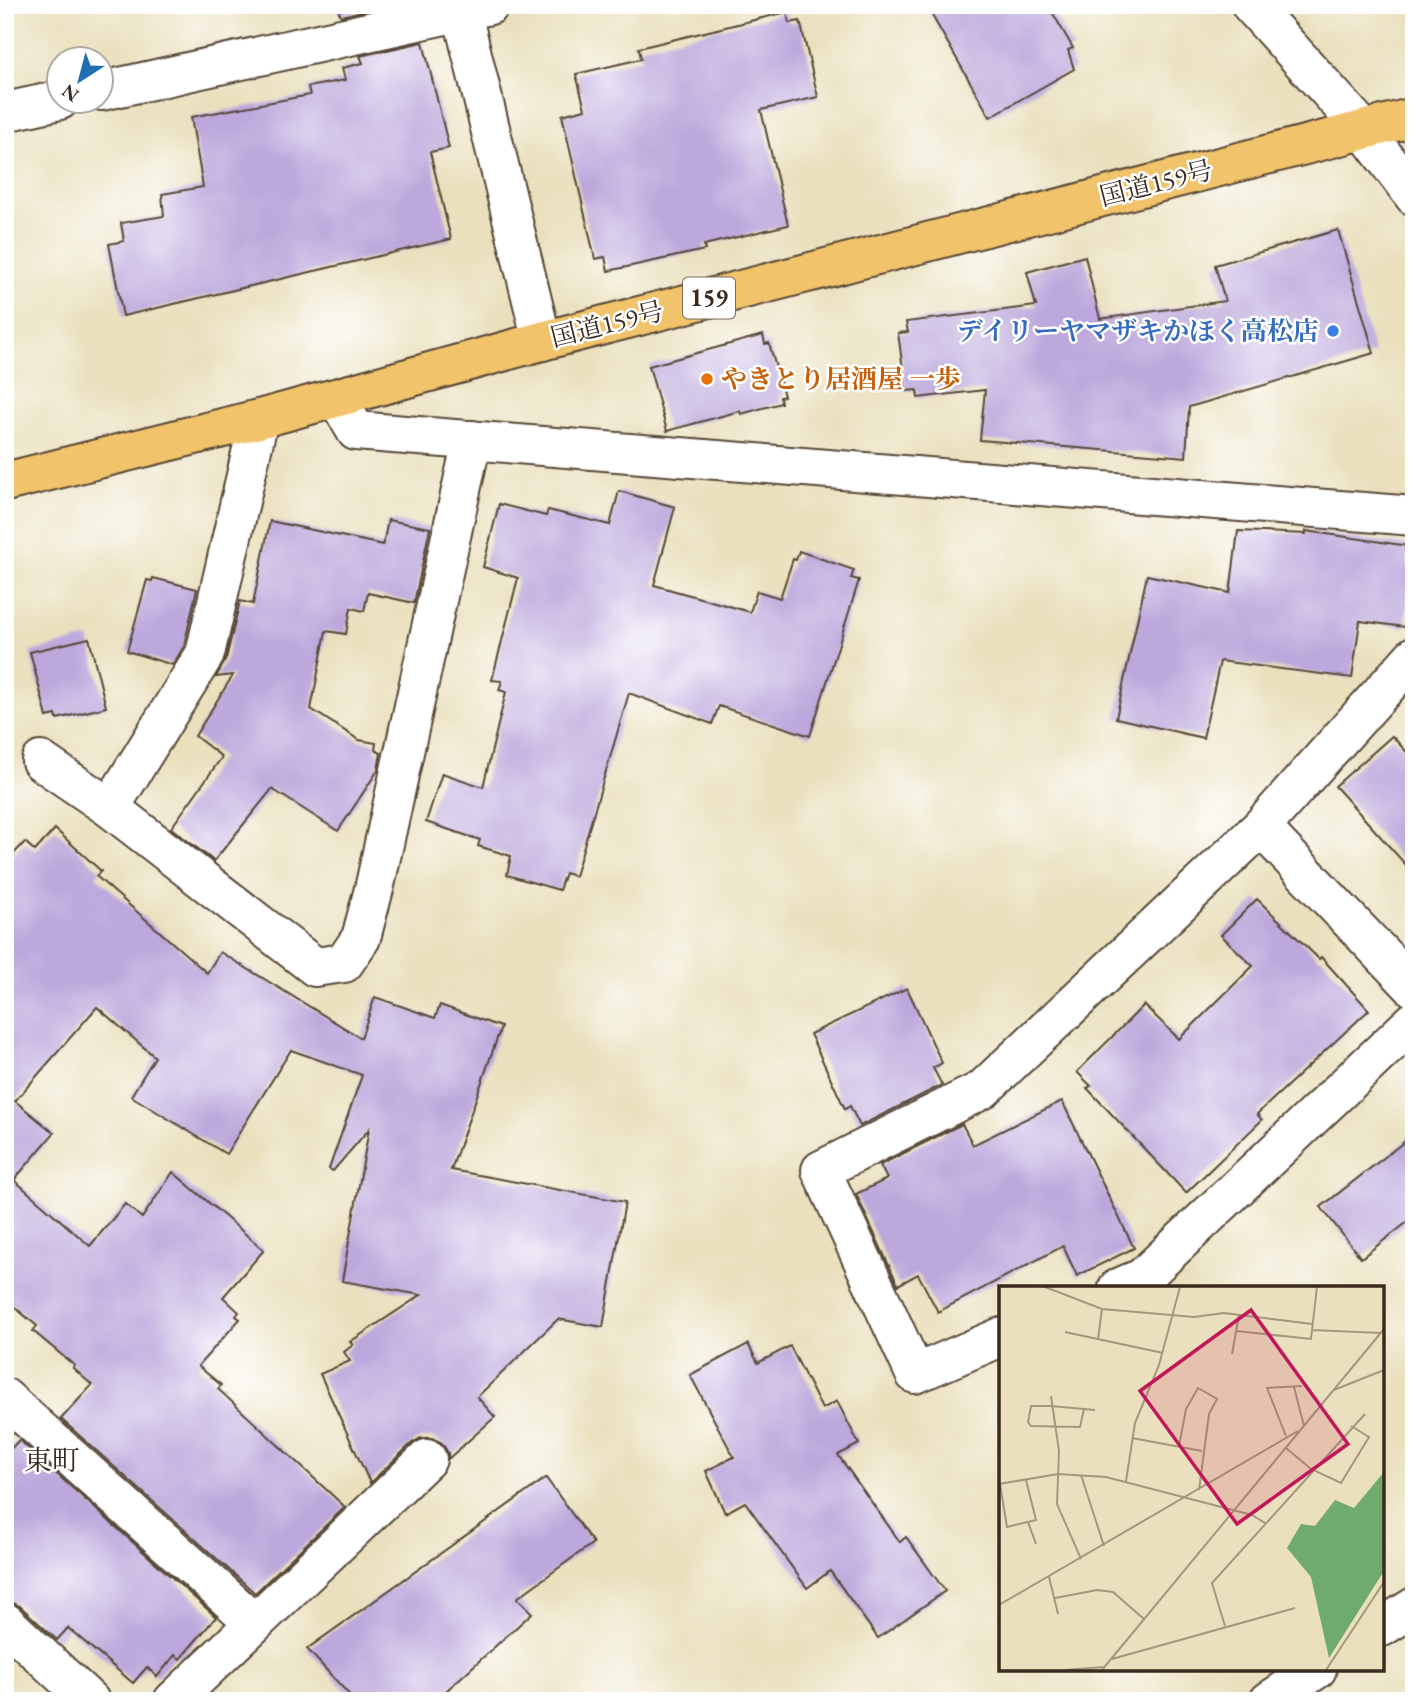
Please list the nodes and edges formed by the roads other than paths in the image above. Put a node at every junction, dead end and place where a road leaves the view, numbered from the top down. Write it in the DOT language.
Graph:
graph roads {
  1 [pos="1251,5"];
  2 [pos="471,7"];
  3 [pos="116,88"];
  4 [pos="46,103"];
  5 [pos="5,112"];
  6 [pos="1414,117"];
  7 [pos="1364,130"];
  8 [pos="1414,196"];
  9 [pos="542,341"];
  10 [pos="337,398"];
  11 [pos="259,419"];
  12 [pos="472,440"];
  13 [pos="5,482"];
  14 [pos="1414,516"];
  15 [pos="1414,656"];
  16 [pos="41,761"];
  17 [pos="110,808"];
  18 [pos="1261,827"];
  19 [pos="1414,988"];
  20 [pos="1414,1021"];
  21 [pos="1123,1286"];
  22 [pos="999,1338"];
  23 [pos="5,1398"];
  24 [pos="428,1460"];
  25 [pos="1414,1606"];
  26 [pos="5,1622"];
  27 [pos="255,1623"];
  28 [pos="1384,1626"];
  29 [pos="1314,1671"];
  30 [pos="90,1701"];
  31 [pos="173,1701"];
  32 [pos="1269,1701"];
  1 -- 7 [label="street"];
  2 -- 3 [label="street"];
  2 -- 9 [label="street"];
  4 -- 5 [label="street"];
  6 -- 7 [label="highway, 国道159号 / 159"];
  7 -- 8 [label="street"];
  7 -- 9 [label="highway, 国道159号 / 159"];
  9 -- 10 [label="highway, 国道159号 / 159"];
  10 -- 11 [label="highway, 国道159号 / 159"];
  10 -- 12 [label="street"];
  11 -- 13 [label="highway, 国道159号 / 159"];
  11 -- 17 [label="street"];
  12 -- 14 [label="street"];
  12 -- 17 [label="street"];
  15 -- 18 [label="street"];
  16 -- 17 [label="street"];
  18 -- 19 [label="street"];
  18 -- 22 [label="street"];
  20 -- 21 [label="street"];
  23 -- 27 [label="street"];
  24 -- 27 [label="street"];
  25 -- 28 [label="street"];
  26 -- 30 [label="street"];
  27 -- 31 [label="street"];
  29 -- 32 [label="street"];
}
